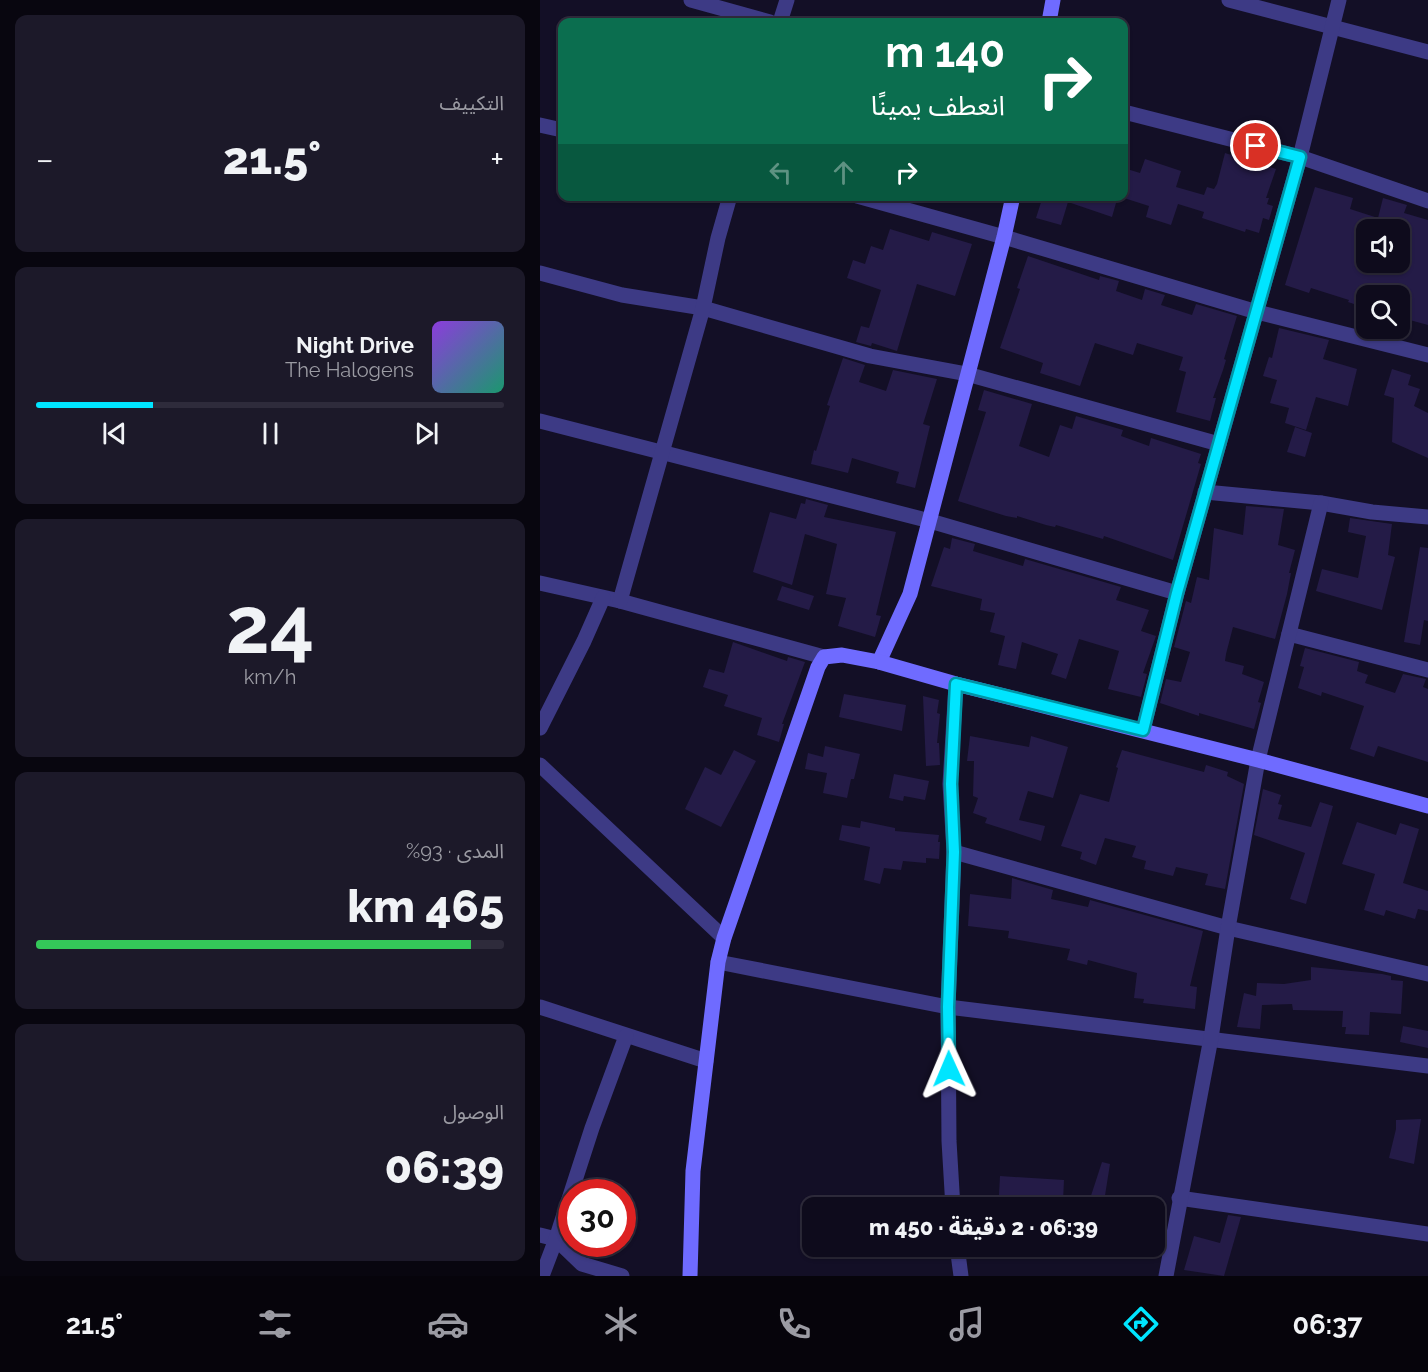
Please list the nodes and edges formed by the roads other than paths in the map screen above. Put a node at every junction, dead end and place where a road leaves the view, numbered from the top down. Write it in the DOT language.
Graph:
graph roads {
  1 [pos="691,0"];
  2 [pos="787,0"];
  3 [pos="1053,0"];
  4 [pos="1229,0"];
  5 [pos="1339,0"];
  6 [pos="756,18"];
  7 [pos="781,18"];
  8 [pos="1050,18"];
  9 [pos="1332,27"];
  10 [pos="1428,52"];
  11 [pos="1128,113"];
  12 [pos="540,125"];
  13 [pos="558,129"];
  14 [pos="1300,157"];
  15 [pos="729,201"];
  16 [pos="875,201"];
  17 [pos="1012,201"];
  18 [pos="1428,201"];
  19 [pos="1004,237"];
  20 [pos="540,273"];
  21 [pos="703,308"];
  22 [pos="1257,312"];
  23 [pos="1428,355"];
  24 [pos="967,374"];
  25 [pos="540,421"];
  26 [pos="1219,444"];
  27 [pos="663,452"];
  28 [pos="1205,492"];
  29 [pos="1321,503"];
  30 [pos="1428,518"];
  31 [pos="930,521"];
  32 [pos="540,583"];
  33 [pos="1177,593"];
  34 [pos="603,598"];
  35 [pos="620,601"];
  36 [pos="1289,634"];
  37 [pos="824,657"];
  38 [pos="879,662"];
  39 [pos="1428,670"];
  40 [pos="956,684"];
  41 [pos="540,728"];
  42 [pos="1143,730"];
  43 [pos="1258,760"];
  44 [pos="540,765"];
  45 [pos="1428,807"];
  46 [pos="954,852"];
  47 [pos="1228,928"];
  48 [pos="724,938"];
  49 [pos="718,962"];
  50 [pos="1428,974"];
  51 [pos="540,1007"];
  52 [pos="948,1007"];
  53 [pos="626,1036"];
  54 [pos="1211,1038"];
  55 [pos="706,1061"];
  56 [pos="1428,1066"];
  57 [pos="952,1197"];
  58 [pos="1179,1198"];
  59 [pos="1428,1234"];
  60 [pos="540,1235"];
  61 [pos="556,1239"];
  62 [pos="958,1257"];
  63 [pos="542,1276"];
  64 [pos="622,1276"];
  65 [pos="690,1276"];
  66 [pos="961,1276"];
  67 [pos="1166,1276"];
  1 -- 6 [label="street"];
  2 -- 7 [label="street"];
  3 -- 8 [label="street"];
  4 -- 9 [label="street"];
  5 -- 9 [label="street"];
  9 -- 10 [label="street"];
  9 -- 14 [label="street"];
  11 -- 14 [label="street"];
  12 -- 13 [label="street"];
  14 -- 18 [label="street"];
  14 -- 22 [label="street"];
  15 -- 21 [label="street"];
  16 -- 19 [label="street"];
  17 -- 19 [label="street"];
  19 -- 22 [label="street"];
  19 -- 24 [label="street"];
  20 -- 21 [label="street"];
  21 -- 24 [label="street"];
  21 -- 27 [label="street"];
  22 -- 23 [label="street"];
  22 -- 26 [label="street"];
  24 -- 26 [label="street"];
  24 -- 31 [label="street"];
  25 -- 27 [label="street"];
  26 -- 28 [label="street"];
  27 -- 31 [label="street"];
  27 -- 35 [label="street"];
  28 -- 29 [label="street"];
  28 -- 33 [label="street"];
  29 -- 30 [label="street"];
  29 -- 36 [label="street"];
  31 -- 33 [label="street"];
  31 -- 38 [label="street"];
  32 -- 34 [label="street"];
  33 -- 42 [label="street"];
  34 -- 35 [label="street"];
  34 -- 41 [label="street"];
  35 -- 37 [label="street"];
  36 -- 39 [label="street"];
  36 -- 43 [label="street"];
  37 -- 38 [label="street"];
  37 -- 48 [label="street"];
  38 -- 40 [label="street"];
  40 -- 42 [label="street"];
  40 -- 46 [label="street"];
  42 -- 43 [label="street"];
  43 -- 45 [label="street"];
  43 -- 47 [label="street"];
  44 -- 48 [label="street"];
  46 -- 47 [label="street"];
  46 -- 52 [label="street"];
  47 -- 50 [label="street"];
  47 -- 54 [label="street"];
  48 -- 49 [label="street"];
  49 -- 52 [label="street"];
  49 -- 55 [label="street"];
  51 -- 53 [label="street"];
  52 -- 54 [label="street"];
  52 -- 57 [label="street"];
  53 -- 55 [label="street"];
  53 -- 61 [label="street"];
  54 -- 56 [label="street"];
  54 -- 58 [label="street"];
  55 -- 65 [label="street"];
  58 -- 59 [label="street"];
  58 -- 67 [label="street"];
  60 -- 61 [label="street"];
  61 -- 63 [label="street"];
  61 -- 64 [label="street"];
  62 -- 66 [label="street"];
}
